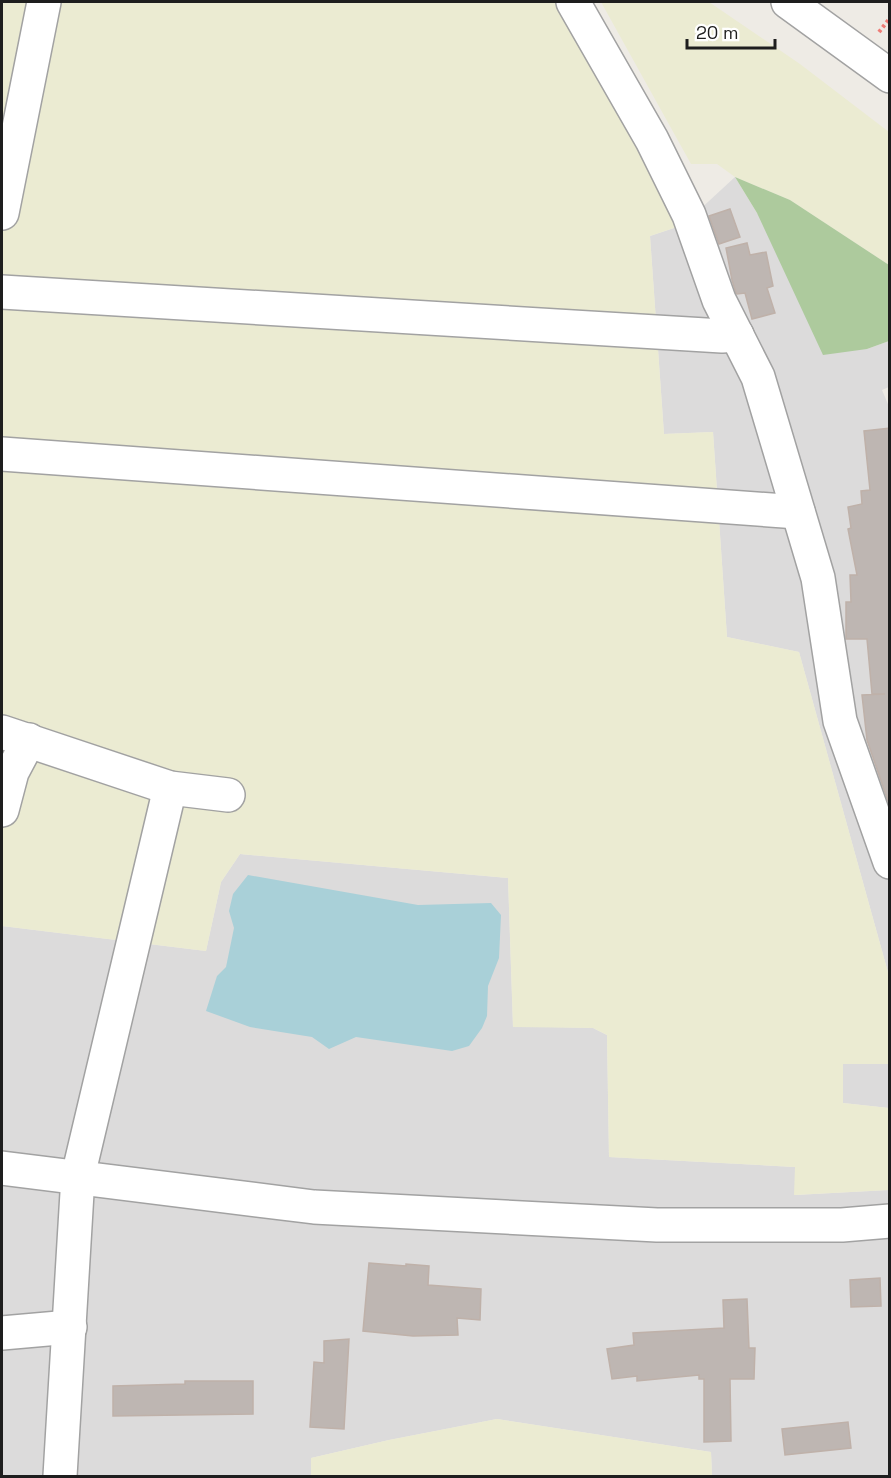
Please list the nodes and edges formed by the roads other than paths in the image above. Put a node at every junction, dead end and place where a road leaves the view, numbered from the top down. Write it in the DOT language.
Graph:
graph roads {
  1 [pos="44,2"];
  2 [pos="573,2"];
  3 [pos="788,2"];
  4 [pos="890,76"];
  5 [pos="2,213"];
  6 [pos="2,292"];
  7 [pos="737,335"];
  8 [pos="2,454"];
  9 [pos="798,512"];
  10 [pos="15,736"];
  11 [pos="170,788"];
  12 [pos="228,795"];
  13 [pos="2,810"];
  14 [pos="890,862"];
  15 [pos="2,1168"];
  16 [pos="78,1176"];
  17 [pos="890,1221"];
  18 [pos="70,1328"];
  19 [pos="2,1333"];
  20 [pos="60,1476"];
  1 -- 5 [label="street"];
  2 -- 7 [label="street"];
  3 -- 4 [label="street"];
  6 -- 7 [label="street"];
  7 -- 9 [label="street"];
  8 -- 9 [label="street"];
  9 -- 14 [label="street"];
  10 -- 11 [label="street"];
  10 -- 13 [label="street"];
  11 -- 12 [label="street"];
  11 -- 16 [label="street"];
  15 -- 16 [label="street"];
  16 -- 17 [label="street"];
  16 -- 18 [label="street"];
  18 -- 19 [label="street"];
  18 -- 20 [label="street"];
}
